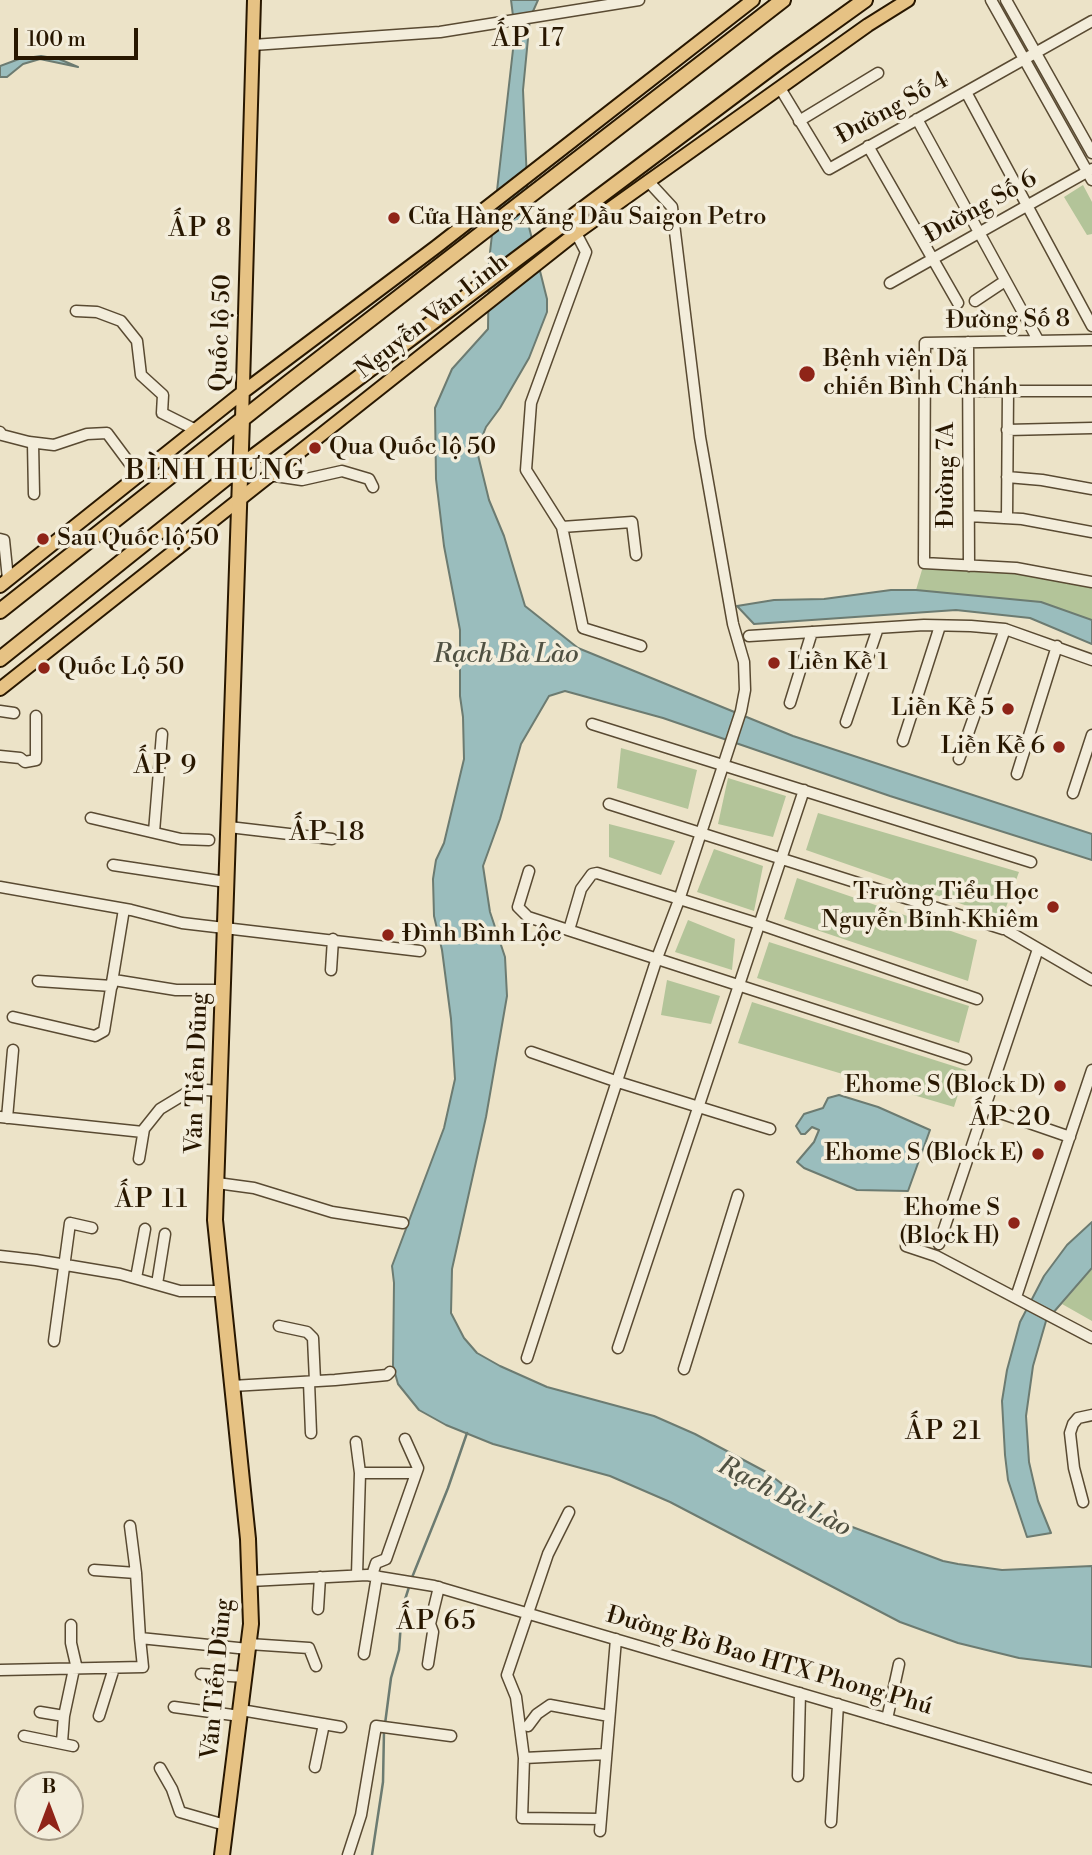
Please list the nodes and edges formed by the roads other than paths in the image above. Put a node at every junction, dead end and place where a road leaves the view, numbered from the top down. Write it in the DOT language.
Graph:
graph roads {
  1 [pos="254,0"];
  2 [pos="639,0"];
  3 [pos="753,0"];
  4 [pos="783,0"];
  5 [pos="865,0"];
  6 [pos="908,0"];
  7 [pos="991,0"];
  8 [pos="1006,0"];
  9 [pos="1092,21"];
  10 [pos="253,45"];
  11 [pos="1036,52"];
  12 [pos="1024,59"];
  13 [pos="878,73"];
  14 [pos="780,88"];
  15 [pos="966,92"];
  16 [pos="916,119"];
  17 [pos="799,121"];
  18 [pos="868,146"];
  19 [pos="1092,153"];
  20 [pos="1090,174"];
  21 [pos="648,181"];
  22 [pos="1027,208"];
  23 [pos="576,233"];
  24 [pos="979,234"];
  25 [pos="436,247"];
  26 [pos="934,259"];
  27 [pos="447,260"];
  28 [pos="1005,281"];
  29 [pos="890,283"];
  30 [pos="975,301"];
  31 [pos="958,303"];
  32 [pos="76,311"];
  33 [pos="1092,326"];
  34 [pos="1038,340"];
  35 [pos="1092,340"];
  36 [pos="968,342"];
  37 [pos="968,391"];
  38 [pos="1008,391"];
  39 [pos="1092,391"];
  40 [pos="243,392"];
  41 [pos="243,419"];
  42 [pos="1092,428"];
  43 [pos="196,429"];
  44 [pos="1007,430"];
  45 [pos="0,432"];
  46 [pos="33,443"];
  47 [pos="241,466"];
  48 [pos="268,475"];
  49 [pos="139,476"];
  50 [pos="1007,477"];
  51 [pos="373,487"];
  52 [pos="1092,489"];
  53 [pos="34,494"];
  54 [pos="239,500"];
  55 [pos="969,516"];
  56 [pos="1007,518"];
  57 [pos="562,527"];
  58 [pos="1092,532"];
  59 [pos="0,539"];
  60 [pos="636,555"];
  61 [pos="969,566"];
  62 [pos="1092,582"];
  63 [pos="4,583"];
  64 [pos="0,611"];
  65 [pos="940,626"];
  66 [pos="878,628"];
  67 [pos="1005,629"];
  68 [pos="812,632"];
  69 [pos="750,636"];
  70 [pos="641,646"];
  71 [pos="1057,646"];
  72 [pos="0,659"];
  73 [pos="1092,660"];
  74 [pos="0,689"];
  75 [pos="790,703"];
  76 [pos="0,711"];
  77 [pos="15,713"];
  78 [pos="36,716"];
  79 [pos="846,722"];
  80 [pos="592,724"];
  81 [pos="162,734"];
  82 [pos="1092,735"];
  83 [pos="903,741"];
  84 [pos="0,755"];
  85 [pos="960,759"];
  86 [pos="722,764"];
  87 [pos="1017,774"];
  88 [pos="804,790"];
  89 [pos="1073,793"];
  90 [pos="609,804"];
  91 [pos="91,818"];
  92 [pos="229,827"];
  93 [pos="154,832"];
  94 [pos="700,834"];
  95 [pos="209,839"];
  96 [pos="332,839"];
  97 [pos="781,858"];
  98 [pos="1031,862"];
  99 [pos="113,865"];
  100 [pos="529,871"];
  101 [pos="226,882"];
  102 [pos="0,887"];
  103 [pos="679,900"];
  104 [pos="124,909"];
  105 [pos="759,924"];
  106 [pos="226,929"];
  107 [pos="569,930"];
  108 [pos="332,939"];
  109 [pos="1038,949"];
  110 [pos="420,951"];
  111 [pos="657,958"];
  112 [pos="331,970"];
  113 [pos="38,981"];
  114 [pos="1092,981"];
  115 [pos="113,983"];
  116 [pos="739,985"];
  117 [pos="223,990"];
  118 [pos="977,999"];
  119 [pos="13,1017"];
  120 [pos="13,1050"];
  121 [pos="531,1052"];
  122 [pos="966,1059"];
  123 [pos="1092,1070"];
  124 [pos="618,1082"];
  125 [pos="220,1091"];
  126 [pos="698,1107"];
  127 [pos="986,1108"];
  128 [pos="4,1118"];
  129 [pos="770,1129"];
  130 [pos="143,1132"];
  131 [pos="1070,1137"];
  132 [pos="139,1159"];
  133 [pos="217,1183"];
  134 [pos="738,1195"];
  135 [pos="403,1223"];
  136 [pos="92,1228"];
  137 [pos="145,1229"];
  138 [pos="165,1234"];
  139 [pos="939,1244"];
  140 [pos="906,1247"];
  141 [pos="0,1256"];
  142 [pos="65,1266"];
  143 [pos="136,1279"];
  144 [pos="157,1284"];
  145 [pos="222,1290"];
  146 [pos="1016,1297"];
  147 [pos="279,1326"];
  148 [pos="1092,1338"];
  149 [pos="54,1341"];
  150 [pos="618,1348"];
  151 [pos="527,1358"];
  152 [pos="684,1369"];
  153 [pos="390,1372"];
  154 [pos="312,1381"];
  155 [pos="232,1386"];
  156 [pos="1092,1415"];
  157 [pos="311,1433"];
  158 [pos="405,1438"];
  159 [pos="356,1442"];
  160 [pos="360,1473"];
  161 [pos="415,1473"];
  162 [pos="1083,1502"];
  163 [pos="569,1513"];
  164 [pos="130,1526"];
  165 [pos="94,1570"];
  166 [pos="136,1573"];
  167 [pos="357,1575"];
  168 [pos="375,1576"];
  169 [pos="320,1577"];
  170 [pos="250,1581"];
  171 [pos="437,1586"];
  172 [pos="318,1609"];
  173 [pos="528,1614"];
  174 [pos="71,1625"];
  175 [pos="140,1638"];
  176 [pos="617,1639"];
  177 [pos="248,1646"];
  178 [pos="364,1654"];
  179 [pos="428,1664"];
  180 [pos="899,1664"];
  181 [pos="316,1666"];
  182 [pos="114,1668"];
  183 [pos="75,1669"];
  184 [pos="0,1670"];
  185 [pos="201,1674"];
  186 [pos="245,1677"];
  187 [pos="800,1693"];
  188 [pos="838,1704"];
  189 [pos="174,1707"];
  190 [pos="40,1712"];
  191 [pos="240,1713"];
  192 [pos="64,1716"];
  193 [pos="99,1716"];
  194 [pos="609,1716"];
  195 [pos="887,1719"];
  196 [pos="324,1724"];
  197 [pos="528,1726"];
  198 [pos="341,1727"];
  199 [pos="24,1736"];
  200 [pos="451,1736"];
  201 [pos="62,1742"];
  202 [pos="73,1746"];
  203 [pos="606,1754"];
  204 [pos="524,1758"];
  205 [pos="314,1767"];
  206 [pos="160,1768"];
  207 [pos="798,1776"];
  208 [pos="1092,1779"];
  209 [pos="601,1819"];
  210 [pos="831,1822"];
  211 [pos="225,1825"];
  212 [pos="600,1831"];
  213 [pos="222,1855"];
  214 [pos="348,1855"];
  1 -- 10 [label="main road, Quốc lộ 50"];
  2 -- 10 [label="street"];
  3 -- 25 [label="main road"];
  4 -- 27 [label="highway, Nguyễn Văn Linh"];
  5 -- 47 [label="highway, Nguyễn Văn Linh"];
  6 -- 14 [label="main road, Nguyễn Văn Linh"];
  7 -- 12 [label="street"];
  8 -- 11 [label="street"];
  9 -- 11 [label="street, Đường Số 4"];
  10 -- 40 [label="main road, Quốc lộ 50"];
  11 -- 12 [label="street, Đường Số 4"];
  11 -- 19 [label="street"];
  12 -- 15 [label="street, Đường Số 4"];
  12 -- 20 [label="street"];
  13 -- 17 [label="street"];
  14 -- 17 [label="street, Đường Số 4"];
  14 -- 21 [label="main road, Nguyễn Văn Linh"];
  15 -- 16 [label="street, Đường Số 4"];
  15 -- 22 [label="street"];
  16 -- 18 [label="street, Đường Số 4"];
  16 -- 24 [label="street"];
  17 -- 18 [label="street, Đường Số 4"];
  18 -- 26 [label="street"];
  20 -- 22 [label="street, Đường Số 6"];
  21 -- 23 [label="main road, Nguyễn Văn Linh"];
  21 -- 86 [label="street"];
  22 -- 24 [label="street, Đường Số 6"];
  22 -- 33 [label="street"];
  23 -- 48 [label="main road, Nguyễn Văn Linh"];
  23 -- 57 [label="street"];
  24 -- 26 [label="street, Đường Số 6"];
  24 -- 28 [label="street"];
  25 -- 27 [label="main road"];
  25 -- 40 [label="main road"];
  26 -- 29 [label="street, Đường Số 6"];
  26 -- 31 [label="street"];
  27 -- 41 [label="highway, Nguyễn Văn Linh"];
  28 -- 30 [label="street"];
  28 -- 34 [label="street"];
  32 -- 43 [label="street"];
  34 -- 35 [label="street, Đường Số 8"];
  34 -- 36 [label="street, Đường Số 8"];
  36 -- 37 [label="street, Đường 7A"];
  36 -- 61 [label="street, Đường Số 8"];
  37 -- 38 [label="street"];
  37 -- 55 [label="street, Đường 7A"];
  38 -- 39 [label="street"];
  38 -- 44 [label="street"];
  40 -- 41 [label="main road, Quốc lộ 50"];
  40 -- 43 [label="main road"];
  41 -- 47 [label="highway, Quốc lộ 50"];
  41 -- 64 [label="highway, Nguyễn Văn Linh"];
  42 -- 44 [label="street"];
  43 -- 49 [label="main road"];
  44 -- 50 [label="street"];
  45 -- 46 [label="street"];
  46 -- 49 [label="street"];
  46 -- 53 [label="street"];
  47 -- 54 [label="highway, Quốc lộ 50"];
  47 -- 72 [label="highway, Nguyễn Văn Linh"];
  48 -- 51 [label="street"];
  48 -- 54 [label="main road, Nguyễn Văn Linh"];
  49 -- 63 [label="main road"];
  50 -- 52 [label="street"];
  50 -- 56 [label="street"];
  54 -- 74 [label="main road, Nguyễn Văn Linh"];
  54 -- 92 [label="highway, Văn Tiến Dũng"];
  55 -- 56 [label="street"];
  55 -- 61 [label="street, Đường 7A"];
  56 -- 58 [label="street"];
  57 -- 60 [label="street"];
  57 -- 70 [label="street"];
  59 -- 63 [label="street"];
  61 -- 62 [label="street"];
  65 -- 66 [label="street"];
  65 -- 67 [label="street"];
  65 -- 83 [label="street"];
  66 -- 68 [label="street"];
  66 -- 79 [label="street"];
  67 -- 71 [label="street"];
  67 -- 85 [label="street"];
  68 -- 69 [label="street"];
  68 -- 75 [label="street"];
  71 -- 73 [label="street"];
  71 -- 87 [label="street"];
  76 -- 77 [label="street"];
  78 -- 84 [label="street"];
  80 -- 86 [label="street"];
  81 -- 93 [label="street"];
  82 -- 89 [label="street"];
  86 -- 88 [label="street"];
  86 -- 94 [label="street"];
  88 -- 97 [label="street"];
  88 -- 98 [label="street"];
  90 -- 94 [label="street"];
  91 -- 93 [label="street"];
  92 -- 96 [label="street"];
  92 -- 101 [label="highway, Văn Tiến Dũng"];
  93 -- 95 [label="street"];
  94 -- 97 [label="street"];
  94 -- 103 [label="street"];
  97 -- 105 [label="street"];
  97 -- 109 [label="street"];
  99 -- 101 [label="street"];
  100 -- 107 [label="street"];
  101 -- 106 [label="highway, Văn Tiến Dũng"];
  102 -- 104 [label="street"];
  103 -- 105 [label="street"];
  103 -- 107 [label="street"];
  103 -- 111 [label="street"];
  104 -- 106 [label="street"];
  104 -- 115 [label="street"];
  105 -- 116 [label="street"];
  105 -- 118 [label="street"];
  106 -- 108 [label="street"];
  106 -- 117 [label="highway, Văn Tiến Dũng"];
  107 -- 111 [label="street"];
  108 -- 110 [label="street"];
  108 -- 112 [label="street"];
  109 -- 114 [label="street"];
  109 -- 127 [label="street"];
  111 -- 116 [label="street"];
  111 -- 124 [label="street"];
  113 -- 115 [label="street"];
  115 -- 117 [label="street"];
  115 -- 119 [label="street"];
  116 -- 122 [label="street"];
  116 -- 126 [label="street"];
  117 -- 125 [label="highway, Văn Tiến Dũng"];
  120 -- 128 [label="street"];
  121 -- 124 [label="street"];
  123 -- 131 [label="street"];
  124 -- 126 [label="street"];
  124 -- 151 [label="street"];
  125 -- 130 [label="street"];
  125 -- 133 [label="highway, Văn Tiến Dũng"];
  126 -- 129 [label="street"];
  126 -- 150 [label="street"];
  127 -- 131 [label="street"];
  127 -- 139 [label="street"];
  128 -- 130 [label="street"];
  130 -- 132 [label="street"];
  131 -- 146 [label="street"];
  133 -- 135 [label="street"];
  133 -- 145 [label="highway, Văn Tiến Dũng"];
  134 -- 152 [label="street"];
  136 -- 142 [label="street"];
  137 -- 143 [label="street"];
  138 -- 144 [label="street"];
  140 -- 146 [label="street"];
  141 -- 142 [label="street"];
  142 -- 143 [label="street"];
  142 -- 149 [label="street"];
  143 -- 144 [label="street"];
  144 -- 145 [label="street"];
  145 -- 155 [label="highway, Văn Tiến Dũng"];
  146 -- 148 [label="street"];
  147 -- 154 [label="street"];
  153 -- 154 [label="street"];
  154 -- 155 [label="street"];
  154 -- 157 [label="street"];
  155 -- 170 [label="highway, Văn Tiến Dũng"];
  156 -- 162 [label="street"];
  158 -- 161 [label="street"];
  159 -- 160 [label="street"];
  160 -- 161 [label="street"];
  160 -- 167 [label="street"];
  161 -- 168 [label="street"];
  163 -- 173 [label="street"];
  164 -- 166 [label="street"];
  165 -- 166 [label="street"];
  166 -- 175 [label="street"];
  167 -- 168 [label="street"];
  167 -- 169 [label="street"];
  168 -- 171 [label="street, Đường Bờ Bao HTX Phong Phú"];
  168 -- 178 [label="street"];
  169 -- 170 [label="street"];
  169 -- 172 [label="street"];
  170 -- 177 [label="highway, Văn Tiến Dũng"];
  171 -- 173 [label="street, Đường Bờ Bao HTX Phong Phú"];
  171 -- 179 [label="street"];
  173 -- 176 [label="street, Đường Bờ Bao HTX Phong Phú"];
  173 -- 204 [label="street"];
  174 -- 183 [label="street"];
  175 -- 177 [label="street"];
  175 -- 182 [label="street"];
  176 -- 187 [label="street, Đường Bờ Bao HTX Phong Phú"];
  176 -- 194 [label="street"];
  177 -- 181 [label="street"];
  177 -- 186 [label="highway, Văn Tiến Dũng"];
  180 -- 195 [label="street"];
  182 -- 183 [label="street"];
  182 -- 193 [label="street"];
  183 -- 184 [label="street"];
  183 -- 192 [label="street"];
  185 -- 186 [label="street"];
  186 -- 191 [label="highway, Văn Tiến Dũng"];
  187 -- 188 [label="street, Đường Bờ Bao HTX Phong Phú"];
  187 -- 207 [label="street"];
  188 -- 195 [label="street, Đường Bờ Bao HTX Phong Phú"];
  188 -- 210 [label="street"];
  189 -- 191 [label="street"];
  190 -- 192 [label="street"];
  191 -- 196 [label="street"];
  191 -- 211 [label="highway, Văn Tiến Dũng"];
  192 -- 201 [label="street"];
  194 -- 197 [label="street"];
  194 -- 203 [label="street"];
  195 -- 208 [label="street, Đường Bờ Bao HTX Phong Phú"];
  196 -- 198 [label="street"];
  196 -- 205 [label="street"];
  199 -- 201 [label="street"];
  200 -- 214 [label="street"];
  201 -- 202 [label="street"];
  203 -- 204 [label="street"];
  203 -- 209 [label="street"];
  204 -- 209 [label="street"];
  206 -- 211 [label="street"];
  209 -- 212 [label="street"];
  211 -- 213 [label="highway, Văn Tiến Dũng"];
}
